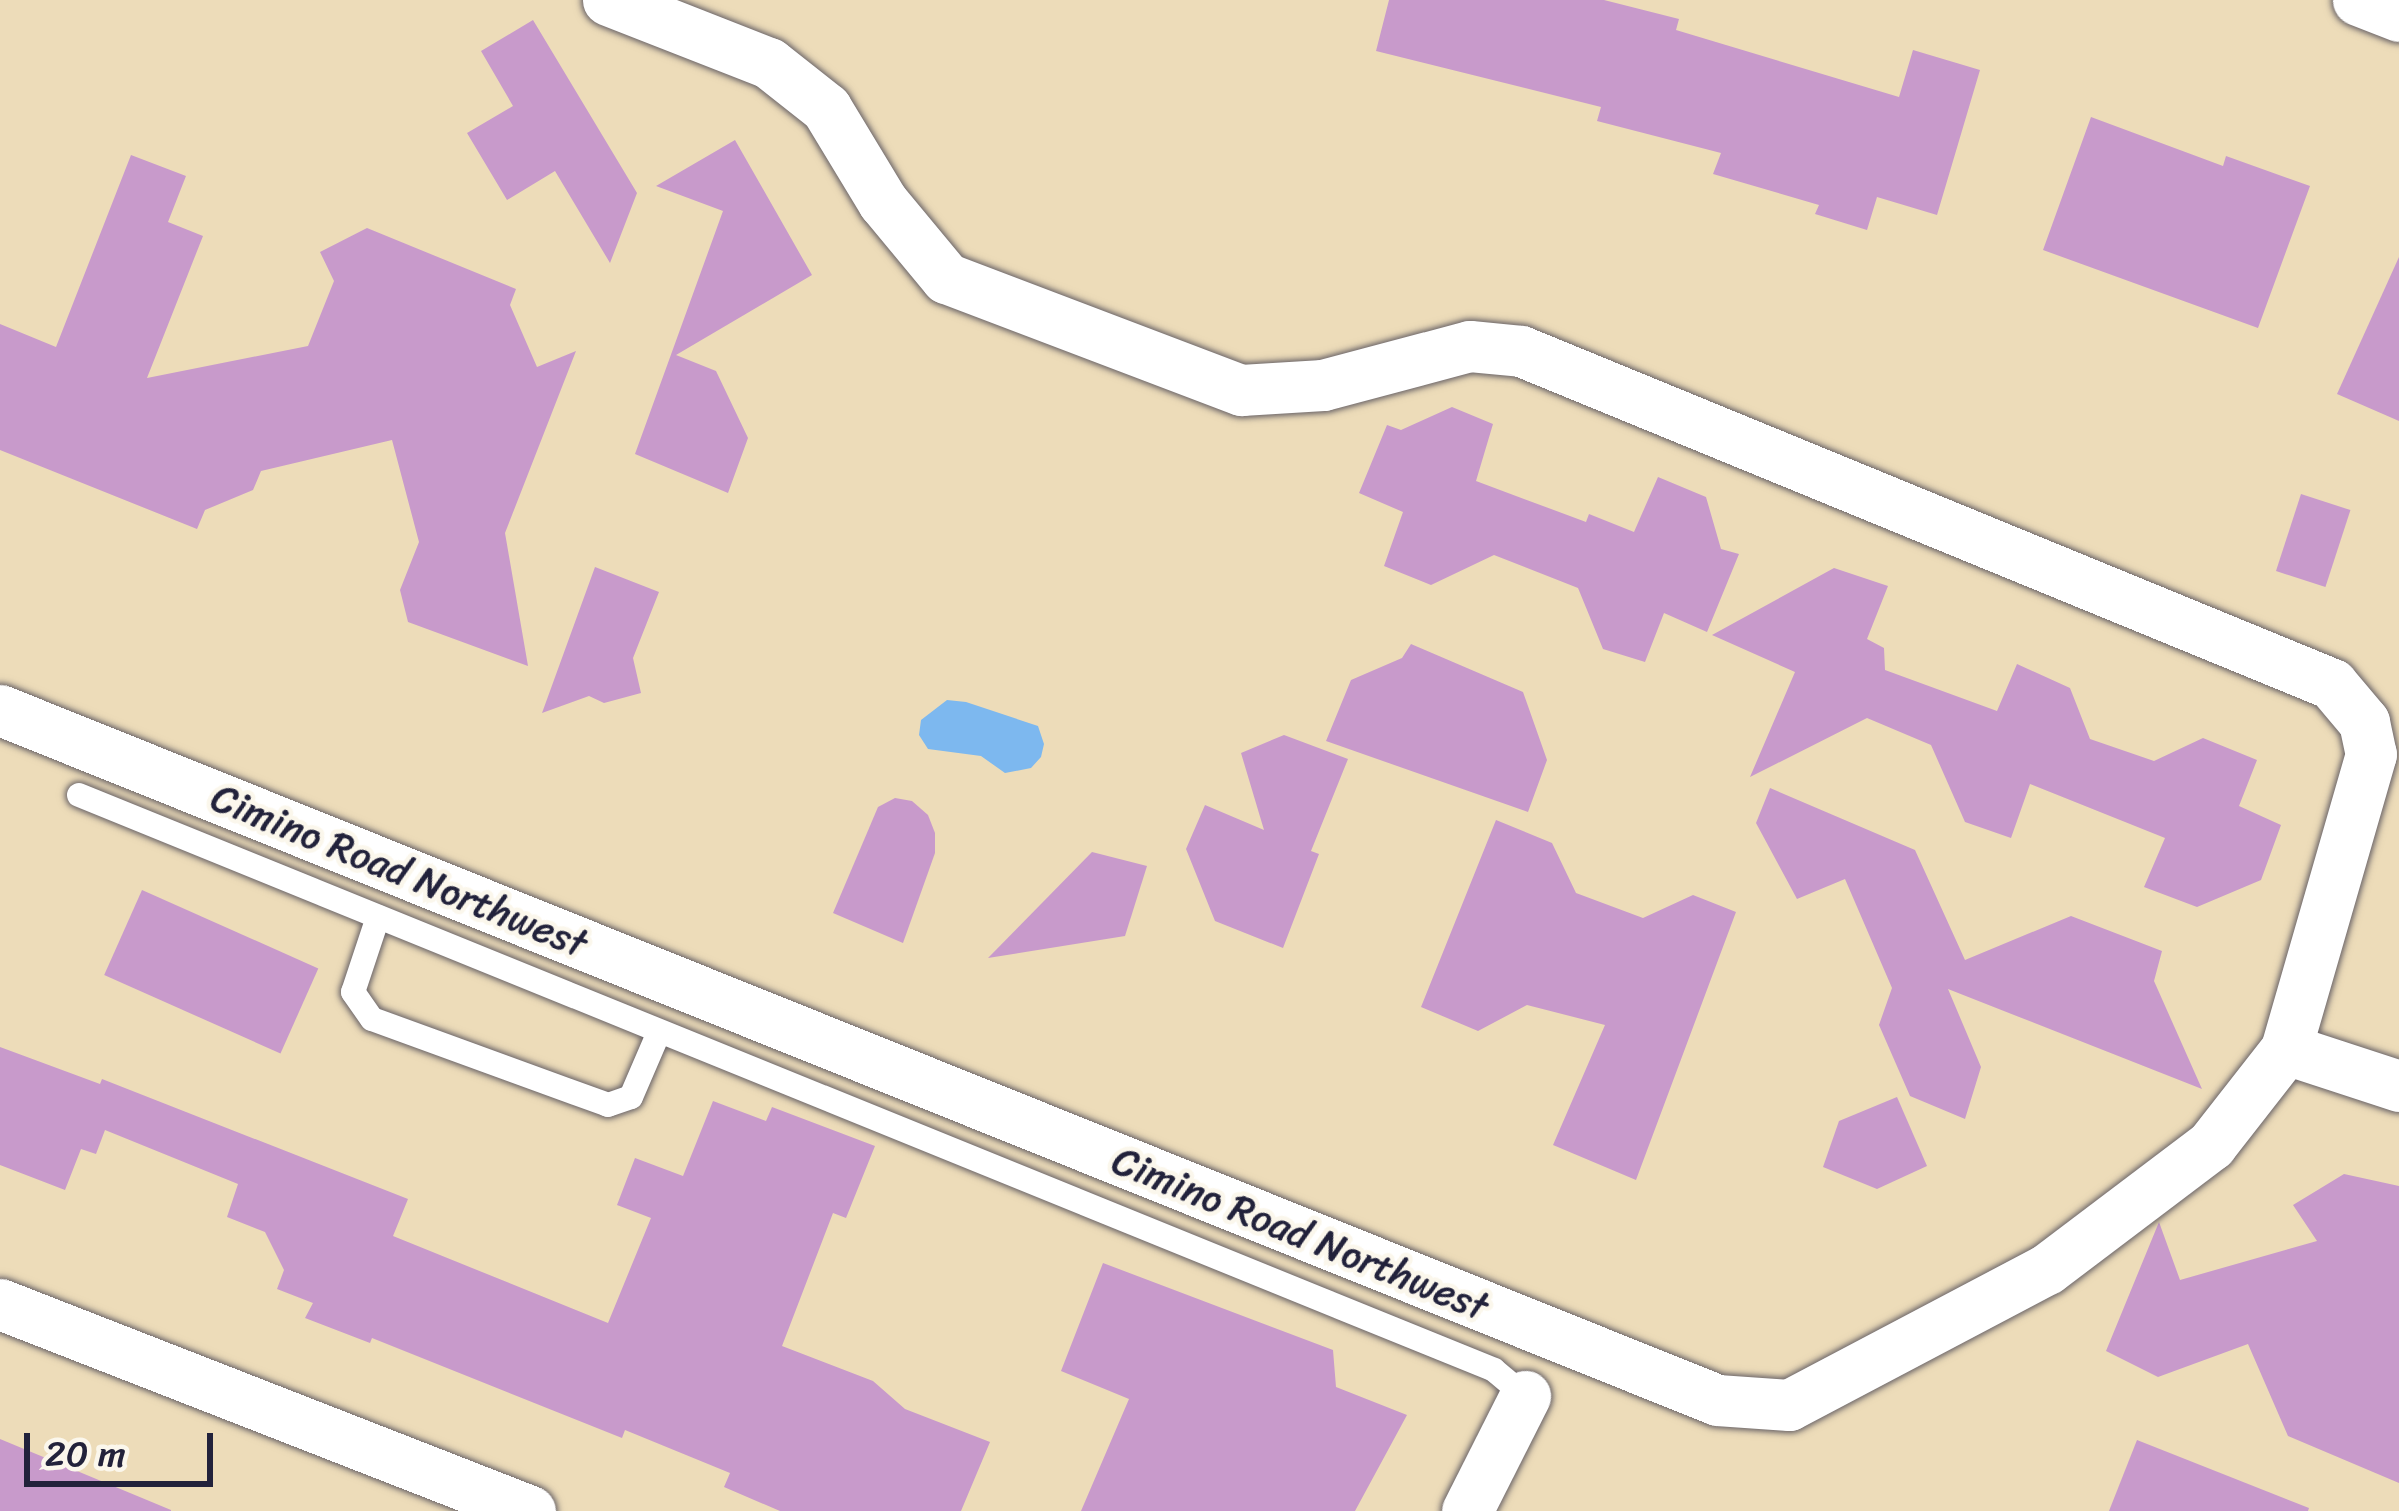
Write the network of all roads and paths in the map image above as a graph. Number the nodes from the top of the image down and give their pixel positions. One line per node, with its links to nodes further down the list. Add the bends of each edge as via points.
1 (608, 0): 8 (street, via 769,63 826,108 883,202 946,278 1241,390 1323,385 1470,346 1521,351 2332,684 2364,722 2371,754)
2 (2358, 0): 3 (street)
3 (2399, 16)
4 (0, 710): 8 (street, Cimino Road Northwest, via 1717,1400 1789,1405 2047,1269 2211,1144)
5 (80, 795): 6 (lane)
6 (378, 917): 7 (lane); 7 (lane, via 352,992 372,1019 608,1105 631,1097)
7 (659, 1032): 11 (lane, via 1494,1370)
8 (2286, 1049): 9 (street)
9 (2399, 1086)
10 (0, 1304): 12 (street)
11 (1525, 1396): 13 (street)
12 (530, 1511)
13 (1468, 1511)

